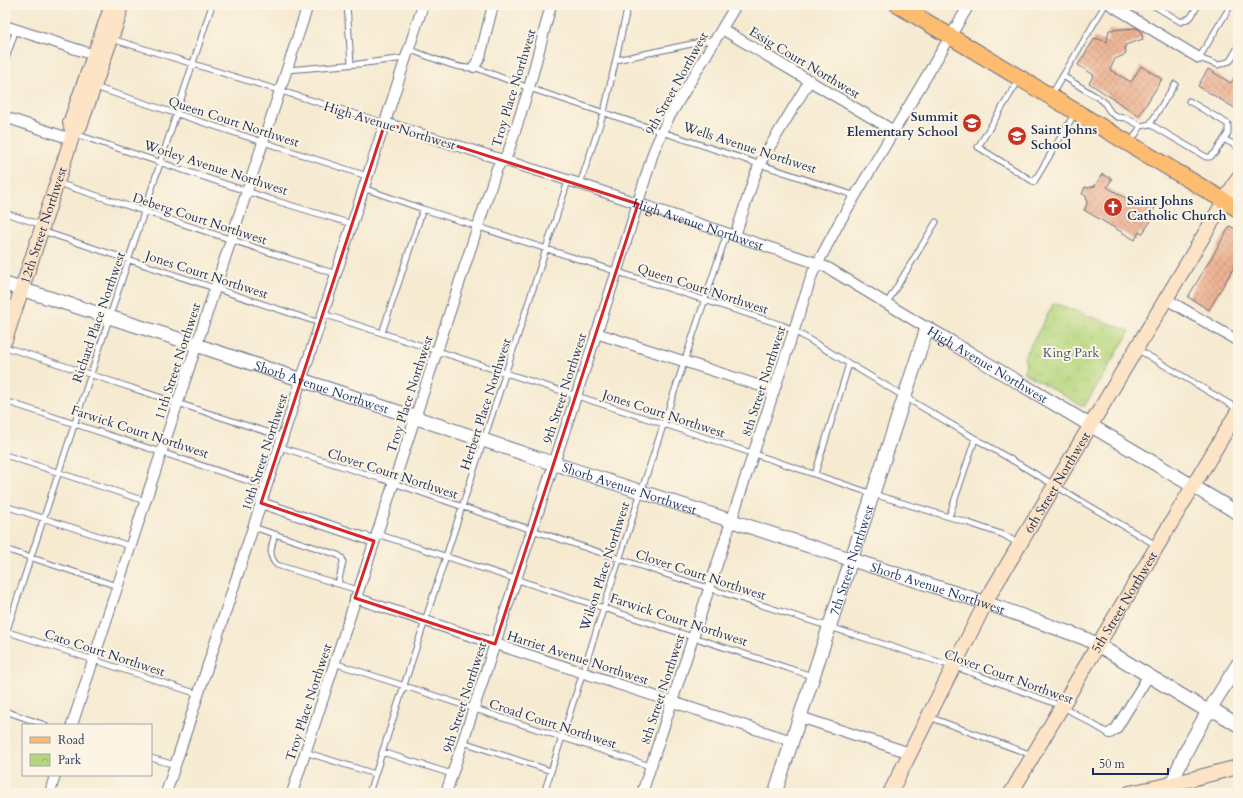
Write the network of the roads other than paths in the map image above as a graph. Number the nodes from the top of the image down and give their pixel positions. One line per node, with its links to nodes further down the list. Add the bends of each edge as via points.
1 (112, 5): 26 (main road, 12th Street Northwest)
2 (120, 5): 23 (main road, 12th Street Northwest)
3 (212, 5): 31 (lane, Richard Place Northwest)
4 (308, 5): 33 (street, 11th Street Northwest)
5 (347, 5): 30 (lane)
6 (423, 5): 25 (street, 10th Street Northwest)
7 (493, 5): 32 (street, via 480,57)
8 (551, 5): 39 (street, Troy Place Northwest)
9 (628, 5): 28 (lane)
10 (736, 5): 20 (street, 9th Street Northwest)
11 (898, 5): 21 (main road)
12 (969, 5): 21 (street, 8th Street Northwest)
13 (1105, 5): 34 (lane)
14 (1111, 5): 27 (street)
15 (1153, 5): 16 (lane, via 1181,22 1191,17)
16 (1198, 5)
17 (1231, 5): 27 (lane)
18 (5, 26): 19 (street)
19 (16, 29): 26 (street); 29 (lane)
20 (722, 29): 22 (street, 9th Street Northwest); 36 (street, Essig Court Northwest)
21 (950, 37): 35 (main road); 51 (street, 8th Street Northwest)
22 (716, 38): 28 (lane); 50 (street, 9th Street Northwest)
23 (111, 39): 31 (lane, High Avenue Northwest); 38 (main road, 12th Street Northwest)
24 (1238, 47): 27 (lane, via 1230,61 1218,65)
25 (407, 54): 30 (lane, Wells Avenue Northwest); 32 (lane, Wells Avenue Northwest, via 461,68); 47 (street, 10th Street Northwest)
26 (94, 55): 52 (main road, 12th Street Northwest, via 70,123)
27 (1199, 58)
28 (616, 60): 43 (lane)
29 (5, 62)
30 (352, 64): 33 (lane, Wells Avenue Northwest)
31 (192, 65): 40 (lane, High Avenue Northwest); 45 (lane, Richard Place Northwest)
32 (474, 67): 39 (lane, Wells Avenue Northwest)
33 (286, 70): 40 (street, 11th Street Northwest)
34 (1063, 76): 41 (lane); 49 (lane, via 1103,101 1117,117 1126,118)
35 (1020, 79): 41 (main road); 44 (lane, via 978,147 1034,182)
36 (810, 80): 51 (street, Essig Court Northwest); 59 (street, Wilson Place Northwest)
37 (1174, 84): 48 (lane)
38 (94, 87): 45 (lane, Queen Court Northwest); 52 (main road, 12th Street Northwest, via 80,126)
39 (529, 88): 43 (lane, Wells Avenue Northwest); 57 (street, Troy Place Northwest, via 508,153)
40 (279, 91): 47 (lane, High Avenue Northwest); 54 (street, 11th Street Northwest)
41 (1050, 97): 44 (main road)
42 (1189, 101): 53 (lane, via 1228,124 1228,133)
43 (604, 112): 50 (lane, Wells Avenue Northwest); 64 (lane)
44 (1075, 112): 55 (main road)
45 (176, 114): 54 (lane, Queen Court Northwest); 58 (lane, Richard Place Northwest)
46 (5, 117): 52 (street, Worley Avenue Northwest)
47 (385, 123): 57 (street, High Avenue Northwest); 60 (street, 10th Street Northwest)
48 (1150, 124): 49 (lane); 53 (lane, via 1210,158)
49 (1141, 126): 55 (lane)
50 (662, 131): 59 (lane, Wells Avenue Northwest); 68 (street, 9th Street Northwest)
51 (894, 131): 67 (street, 8th Street Northwest)
52 (72, 136): 58 (lane, Worley Avenue Northwest); 63 (main road, 12th Street Northwest)
53 (1224, 139): 56 (lane)
54 (263, 142): 60 (lane, Queen Court Northwest); 66 (street, 11th Street Northwest)
55 (1130, 144): 69 (main road)
56 (1238, 148)
57 (503, 160): 62 (street, High Avenue Northwest); 75 (street, Troy Place Northwest, via 497,168)
58 (160, 162): 66 (lane, Worley Avenue Northwest); 71 (lane, Richard Place Northwest)
59 (760, 163): 67 (lane, Wells Avenue Northwest); 77 (street, Wilson Place Northwest)
60 (367, 176): 65 (street, 10th Street Northwest)
61 (1238, 178): 69 (main road, 6th Street Northwest)
62 (568, 181): 64 (street, High Avenue Northwest); 79 (lane, Herbert Place Northwest)
63 (57, 183): 71 (lane, Deberg Court Northwest); 76 (main road, 12th Street Northwest)
64 (580, 184): 68 (street, High Avenue Northwest)
65 (363, 188): 70 (lane, Queen Court Northwest); 74 (street, 10th Street Northwest)
66 (247, 191): 74 (lane, Worley Avenue Northwest); 78 (street, 11th Street Northwest)
67 (856, 196): 81 (street, 8th Street Northwest)
68 (638, 204): 77 (street, High Avenue Northwest); 82 (street, 9th Street Northwest)
69 (1231, 205): 87 (main road, 6th Street Northwest)
70 (423, 209): 75 (lane, Queen Court Northwest); 94 (lane)
71 (144, 211): 78 (lane, Deberg Court Northwest); 80 (lane, Richard Place Northwest)
72 (5, 213): 76 (lane, Jones Court Northwest)
73 (936, 222): 89 (lane)
74 (352, 224): 83 (street, 10th Street Northwest)
75 (478, 226): 79 (lane, Queen Court Northwest); 101 (street, Troy Place Northwest)
76 (42, 228): 80 (lane, Jones Court Northwest); 85 (main road, 12th Street Northwest)
77 (731, 235): 81 (street, High Avenue Northwest); 88 (lane, Wilson Place Northwest)
78 (231, 240): 83 (lane, Deberg Court Northwest); 86 (street, 11th Street Northwest)
79 (547, 249): 82 (lane, Queen Court Northwest); 105 (lane, Herbert Place Northwest)
80 (128, 260): 86 (lane, Jones Court Northwest); 90 (lane, Richard Place Northwest)
81 (816, 263): 89 (street, High Avenue Northwest); 93 (street, 8th Street Northwest)
82 (617, 271): 88 (lane, Queen Court Northwest); 95 (street, 9th Street Northwest)
83 (336, 274): 91 (street, 10th Street Northwest)
84 (5, 284): 85 (street, Shorb Avenue Northwest)
85 (22, 289): 90 (street, Shorb Avenue Northwest); 96 (main road, 12th Street Northwest)
86 (215, 289): 91 (lane, Jones Court Northwest); 98 (street, 11th Street Northwest)
87 (1166, 299): 97 (street); 100 (main road, 6th Street Northwest)
88 (705, 300): 93 (lane, Queen Court Northwest); 102 (lane, Wilson Place Northwest)
89 (887, 303): 92 (street, High Avenue Northwest)
90 (110, 317): 98 (street, Shorb Avenue Northwest); 104 (lane, Richard Place Northwest)
91 (322, 319): 94 (lane, Jones Court Northwest); 106 (street, 10th Street Northwest)
92 (927, 328): 109 (street, 7th Street Northwest); 116 (street, High Avenue Northwest)
93 (793, 330): 103 (lane, Queen Court Northwest); 107 (street, 8th Street Northwest)
94 (382, 333): 101 (lane, Jones Court Northwest)
95 (596, 333): 102 (street); 108 (street, 9th Street Northwest)
96 (5, 340)
97 (1238, 341)
98 (196, 345): 106 (street, Shorb Avenue Northwest); 111 (street, 11th Street Northwest)
99 (5, 347): 104 (lane, Clover Court Northwest)
100 (1136, 349): 112 (lane); 116 (main road, 6th Street Northwest)
101 (437, 351): 105 (lane, Jones Court Northwest); 113 (street, Troy Place Northwest)
102 (685, 362): 107 (street); 115 (lane, Wilson Place Northwest)
103 (849, 364): 109 (lane, Queen Court Northwest); 125 (lane)
104 (90, 374): 111 (lane, Clover Court Northwest); 114 (lane, Richard Place Northwest)
105 (506, 374): 108 (lane, Jones Court Northwest); 118 (lane, Herbert Place Northwest)
106 (302, 380): 113 (street, Shorb Avenue Northwest); 119 (street, 10th Street Northwest)
107 (773, 390): 121 (street, 8th Street Northwest)
108 (575, 396): 115 (lane, Jones Court Northwest); 123 (street, 9th Street Northwest)
109 (904, 397): 117 (lane, Queen Court Northwest); 131 (street, 7th Street Northwest)
110 (5, 401): 114 (lane, Farwick Court Northwest)
111 (177, 404): 119 (lane, Clover Court Northwest); 120 (street, 11th Street Northwest)
112 (1238, 410): 128 (main road, 5th Street Northwest)
113 (415, 417): 118 (street, Shorb Avenue Northwest); 126 (street, Troy Place Northwest)
114 (74, 423): 120 (lane, Farwick Court Northwest); 124 (lane, Richard Place Northwest)
115 (664, 425): 121 (lane, Jones Court Northwest); 130 (lane, Wilson Place Northwest)
116 (1091, 426): 127 (main road, 6th Street Northwest); 128 (street, High Avenue Northwest)
117 (975, 439): 127 (lane, Queen Court Northwest); 137 (lane)
118 (484, 441): 123 (street, Shorb Avenue Northwest); 135 (lane, Herbert Place Northwest)
119 (281, 442): 126 (lane, Clover Court Northwest); 129 (street, 10th Street Northwest)
120 (161, 452): 129 (lane, Farwick Court Northwest); 132 (street, 11th Street Northwest)
121 (752, 454): 125 (lane, Jones Court Northwest); 139 (street, 8th Street Northwest)
122 (5, 455): 124 (lane)
123 (554, 463): 130 (street, Shorb Avenue Northwest); 141 (street, 9th Street Northwest)
124 (58, 472): 132 (lane); 138 (lane, Richard Place Northwest)
125 (815, 474): 131 (lane, Jones Court Northwest)
126 (393, 484): 135 (lane, Clover Court Northwest); 143 (street, Troy Place Northwest)
127 (1055, 486): 144 (main road, 6th Street Northwest); 146 (lane, Queen Court Northwest)
128 (1193, 486): 136 (street, High Avenue Northwest); 146 (main road, 5th Street Northwest)
129 (266, 487): 133 (street, 10th Street Northwest)
130 (641, 492): 139 (street, Shorb Avenue Northwest); 150 (lane, Wilson Place Northwest)
131 (873, 494): 137 (lane, Jones Court Northwest); 151 (street, 7th Street Northwest)
132 (145, 501): 145 (street, 11th Street Northwest)
133 (261, 503): 140 (street, 10th Street Northwest); 143 (street, Farwick Court Northwest)
134 (5, 506): 138 (lane)
135 (463, 508): 141 (lane, Clover Court Northwest); 148 (lane, Herbert Place Northwest)
136 (1238, 513)
137 (949, 517): 144 (lane, Jones Court Northwest, via 1004,535)
138 (44, 519): 145 (lane); 149 (lane, Richard Place Northwest)
139 (730, 521): 151 (street, Shorb Avenue Northwest); 155 (street, 8th Street Northwest)
140 (253, 527): 142 (lane); 173 (street, 10th Street Northwest)
141 (532, 530): 150 (lane, Clover Court Northwest); 152 (street, 9th Street Northwest)
142 (275, 534): 153 (lane, via 342,558); 153 (lane, via 270,555 276,565)
143 (375, 538): 148 (lane, Farwick Court Northwest); 156 (street, Troy Place Northwest)
144 (1020, 544): 157 (main road, 6th Street Northwest)
145 (130, 546): 154 (street, 11th Street Northwest)
146 (1157, 546): 164 (main road, 5th Street Northwest)
147 (5, 550): 149 (lane)
148 (447, 557): 152 (lane, Farwick Court Northwest); 159 (lane, Herbert Place Northwest)
149 (31, 558): 154 (lane); 161 (lane, Richard Place Northwest)
150 (620, 559): 155 (lane, Clover Court Northwest); 158 (lane, Wilson Place Northwest)
151 (851, 560): 157 (street, Shorb Avenue Northwest); 160 (street, 7th Street Northwest)
152 (516, 579): 158 (lane, Farwick Court Northwest); 163 (street, 9th Street Northwest)
153 (338, 584): 156 (lane)
154 (117, 586): 165 (street, 11th Street Northwest)
155 (708, 587): 160 (lane, Clover Court Northwest); 162 (street, 8th Street Northwest)
156 (356, 594): 159 (street, Harriet Avenue Northwest); 166 (street, Troy Place Northwest)
157 (986, 603): 164 (street, Shorb Avenue Northwest); 168 (main road, 6th Street Northwest)
158 (604, 608): 162 (lane, Farwick Court Northwest); 169 (lane, Wilson Place Northwest)
159 (425, 621): 163 (street, Harriet Avenue Northwest); 172 (lane, Herbert Place Northwest)
160 (829, 627): 168 (lane, Clover Court Northwest); 171 (street, 7th Street Northwest)
161 (5, 633): 165 (lane, Cato Court Northwest)
162 (692, 637): 171 (lane, Farwick Court Northwest); 174 (street, 8th Street Northwest)
163 (495, 644): 169 (street, Harriet Avenue Northwest); 176 (street, 9th Street Northwest)
164 (1098, 645): 170 (street, Shorb Avenue Northwest); 175 (main road, 5th Street Northwest)
165 (94, 660): 173 (lane, Cato Court Northwest); 182 (street, 11th Street Northwest)
166 (334, 663): 172 (lane, Croad Court Northwest); 188 (street, Troy Place Northwest)
167 (1238, 664): 178 (street)
168 (954, 666): 175 (lane, Clover Court Northwest); 180 (main road, 6th Street Northwest)
169 (583, 672): 174 (street, Harriet Avenue Northwest); 185 (lane, Wilson Place Northwest)
170 (1149, 675): 178 (street, Shorb Avenue Northwest); 184 (street, via 1116,729)
171 (813, 676): 179 (street, 7th Street Northwest)
172 (404, 686): 176 (lane, Croad Court Northwest); 189 (lane, Herbert Place Northwest)
173 (198, 694): 193 (street, 10th Street Northwest)
174 (671, 701): 186 (street, Harriet Avenue Northwest); 194 (street, 8th Street Northwest)
175 (1062, 706): 184 (lane, Clover Court Northwest); 191 (main road, 5th Street Northwest)
176 (474, 709): 185 (lane, Croad Court Northwest); 187 (street, 9th Street Northwest)
177 (5, 711): 181 (lane)
178 (1208, 712): 183 (street, Shorb Avenue Northwest, via 1217,712); 200 (street, via 1178,768)
179 (800, 717): 186 (street, 7th Street Northwest); 190 (street)
180 (928, 717): 190 (main road, 6th Street Northwest); 191 (lane)
181 (42, 724)
182 (72, 724)
183 (1238, 725)
184 (1110, 733)
185 (562, 737): 194 (lane, Croad Court Northwest); 196 (lane, Wilson Place Northwest)
186 (792, 741): 208 (street, 7th Street Northwest)
187 (463, 742): 196 (lane); 198 (street, 9th Street Northwest)
188 (305, 752): 197 (lane); 203 (street, Troy Place Northwest)
189 (382, 752): 197 (lane, Herbert Place Northwest); 198 (lane)
190 (910, 753): 209 (main road, 6th Street Northwest)
191 (1033, 755): 210 (main road, 5th Street Northwest)
192 (152, 758): 193 (lane)
193 (175, 765): 202 (street, 10th Street Northwest)
194 (650, 766): 207 (street, 8th Street Northwest)
195 (1238, 767): 200 (main road)
196 (551, 771): 206 (lane, Wilson Place Northwest)
197 (375, 774): 204 (lane, Herbert Place Northwest)
198 (452, 774): 205 (street, 9th Street Northwest)
199 (56, 776): 201 (street)
200 (1171, 789): 211 (main road)
201 (50, 793)
202 (166, 793)
203 (292, 793)
204 (369, 793)
205 (446, 793)
206 (544, 793)
207 (642, 793)
208 (775, 793)
209 (890, 793)
210 (1011, 793)
211 (1129, 793)

